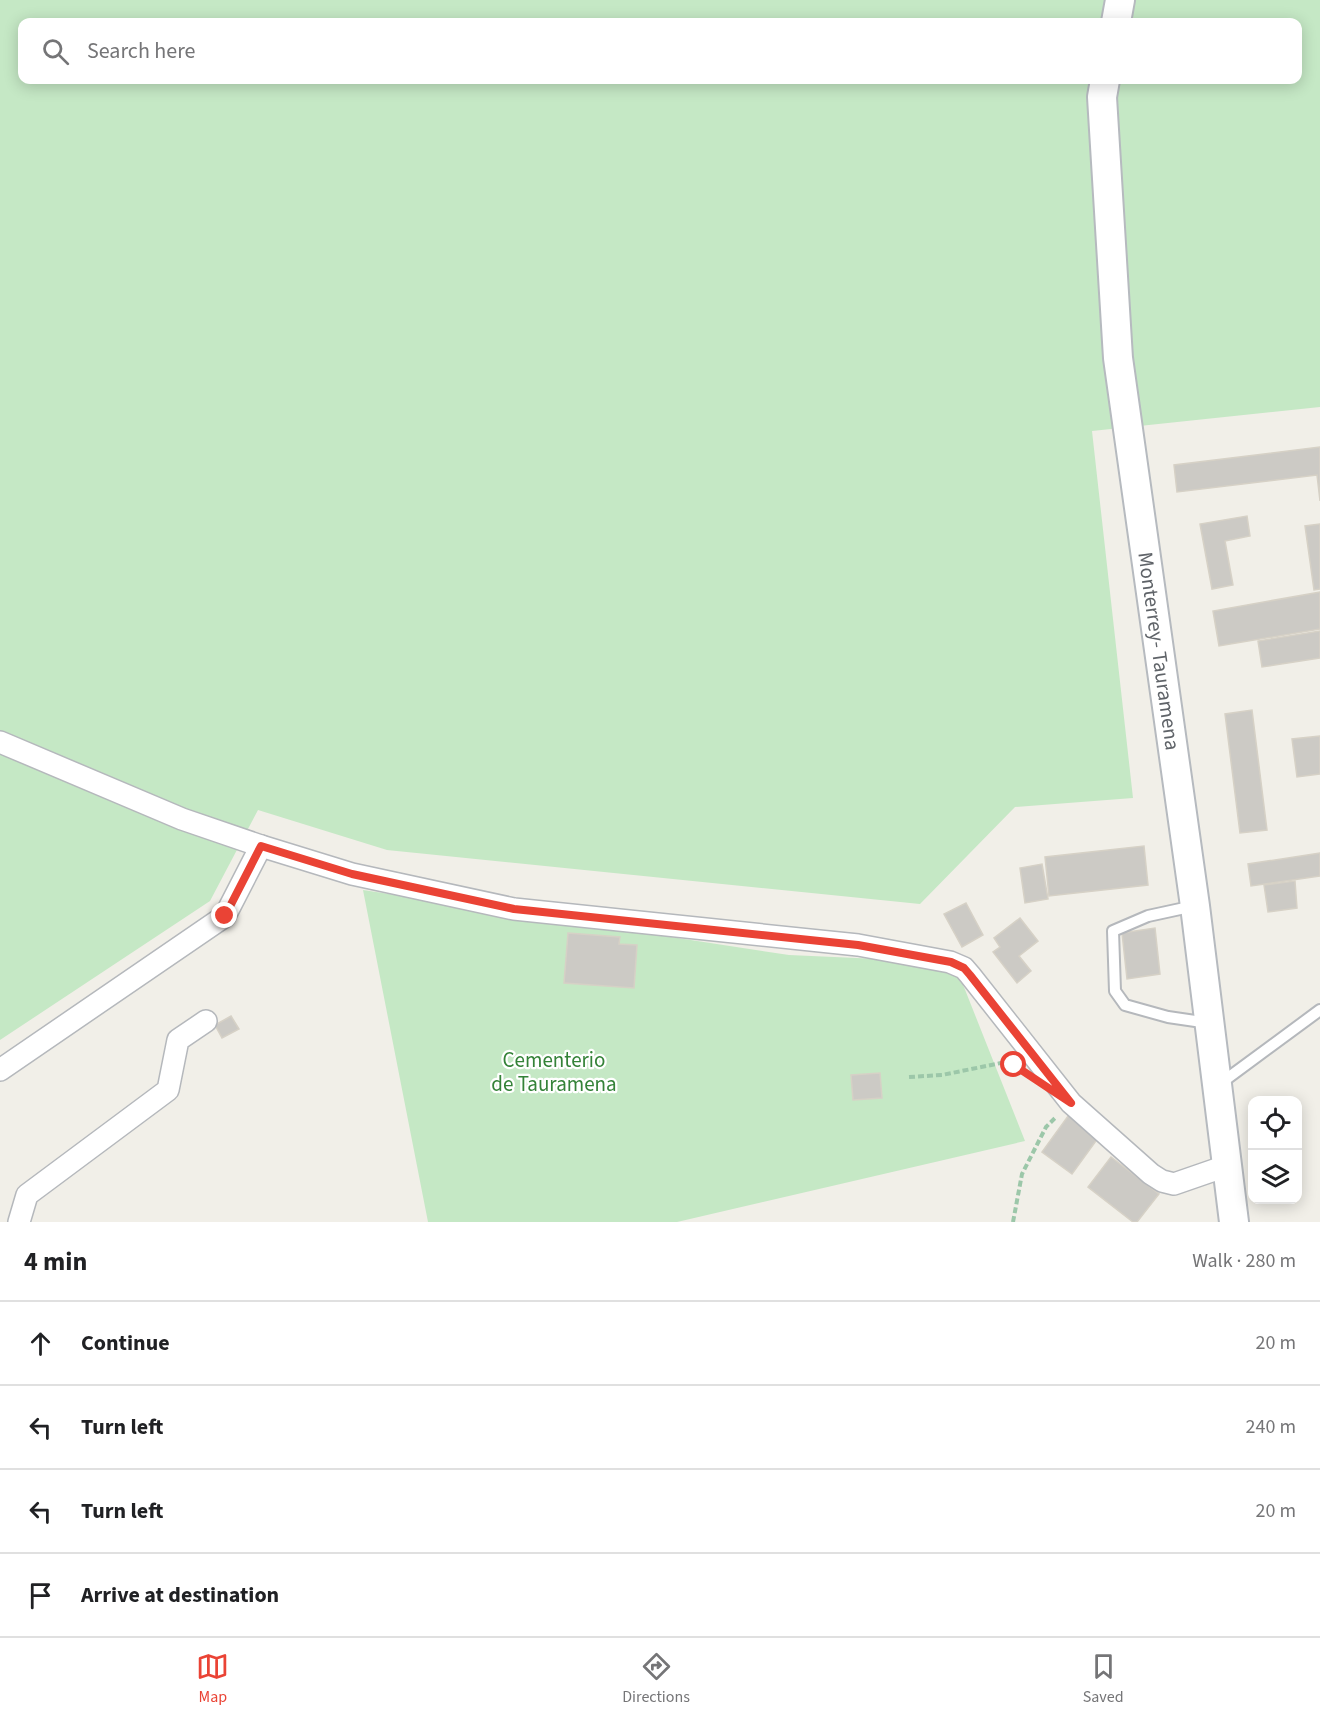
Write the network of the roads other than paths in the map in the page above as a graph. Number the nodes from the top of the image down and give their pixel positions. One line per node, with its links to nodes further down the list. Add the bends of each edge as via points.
1 (1120, 0): 2 (main road)
2 (1117, 18)
3 (1104, 84): 6 (main road, Monterrey- Tauramena, via 1118,358)
4 (3, 748): 5 (street)
5 (261, 846): 10 (street, via 225,916); 12 (street, via 352,874 514,909 858,945 951,962 970,975 1071,1103 1162,1181 1174,1184)
6 (1196, 906): 9 (main road, Monterrey- Tauramena); 9 (lane, via 1148,916 1113,931 1115,991 1125,1005)
7 (1320, 1010): 11 (lane)
8 (206, 1021): 13 (street, via 178,1040 168,1090 27,1195)
9 (1209, 1023): 11 (main road, Monterrey- Tauramena)
10 (0, 1070)
11 (1218, 1085): 12 (main road, Monterrey- Tauramena)
12 (1226, 1166): 14 (main road, Monterrey- Tauramena)
13 (20, 1222)
14 (1234, 1222)

